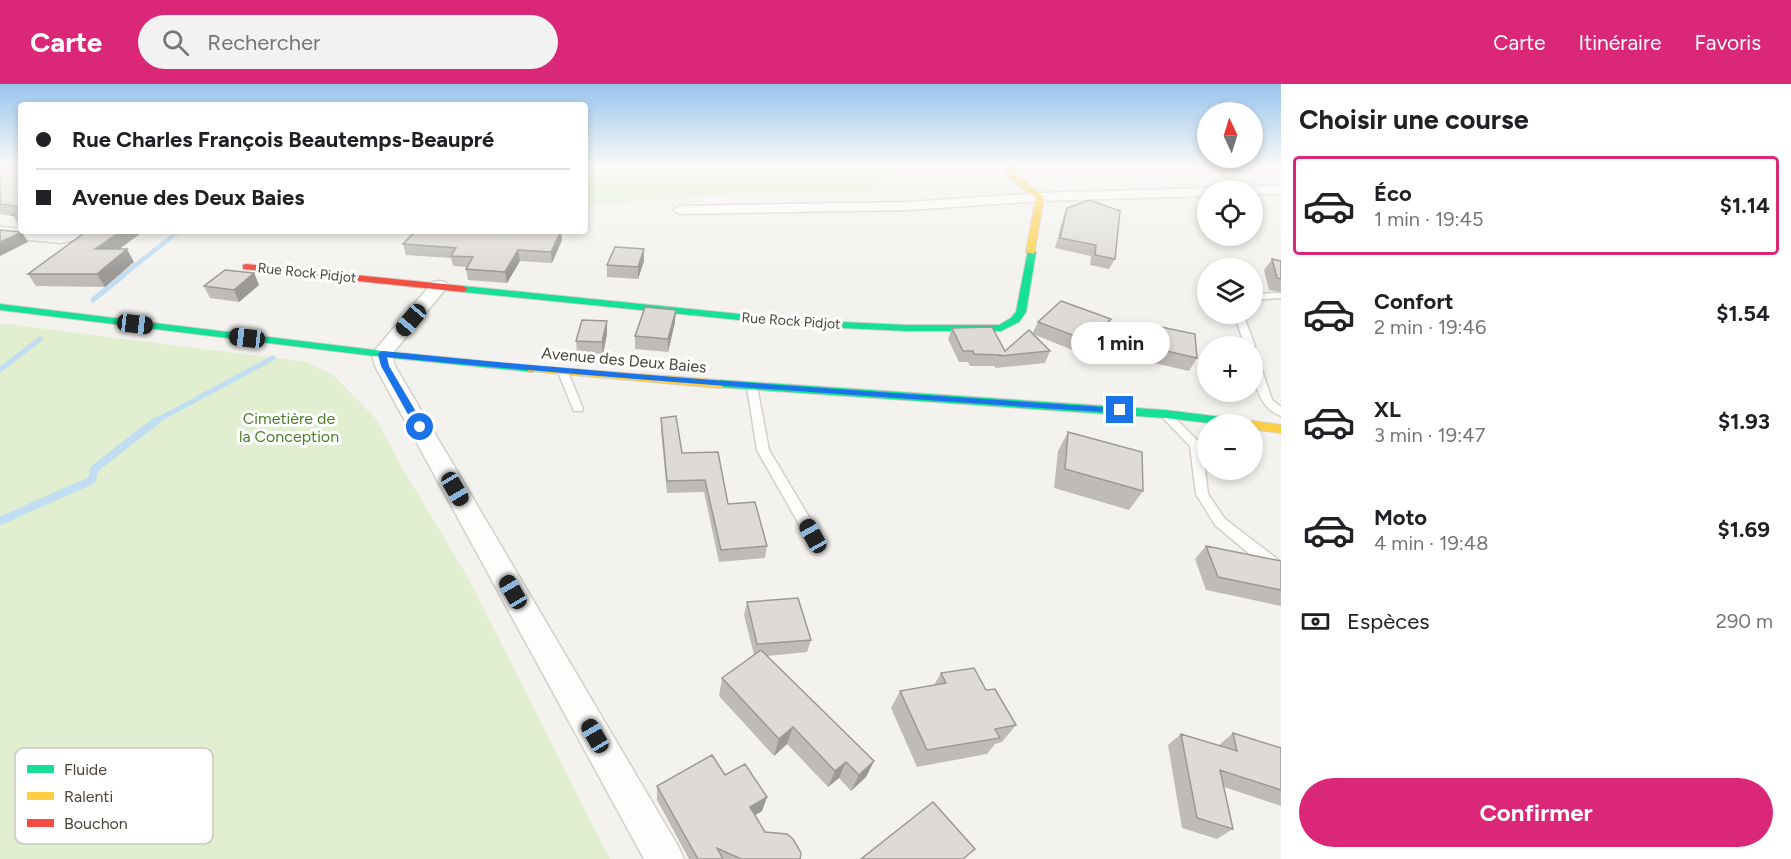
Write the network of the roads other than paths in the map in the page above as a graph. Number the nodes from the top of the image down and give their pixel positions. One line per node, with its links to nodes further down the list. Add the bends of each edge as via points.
1 (994, 200): 3 (street, via 908,206)
2 (1040, 200): 9 (street, Rue Rock Pidjot, via 1022,312 1001,328 799,323)
3 (680, 210)
4 (0, 232): 5 (street)
5 (18, 234)
6 (20, 234): 7 (street, via 61,238)
7 (79, 234)
8 (246, 267): 9 (street, Rue Rock Pidjot)
9 (439, 286): 13 (street)
10 (1278, 296): 11 (lane)
11 (1263, 297)
12 (0, 307): 13 (street, Avenue des Deux Baies)
13 (382, 354): 14 (street, Avenue des Deux Baies); 25 (street, via 385,366)
14 (563, 372): 16 (street, Avenue des Deux Baies); 17 (lane)
15 (1263, 386): 18 (lane, via 1268,400)
16 (752, 387): 19 (street, Avenue des Deux Baies); 23 (lane, via 763,450)
17 (578, 409)
18 (1281, 413)
19 (1165, 414): 20 (street, Avenue des Deux Baies); 24 (lane, via 1196,445 1202,494 1220,522)
20 (1197, 418)
21 (1263, 427): 22 (street)
22 (1281, 429)
23 (813, 536)
24 (1281, 569)
25 (665, 859)

